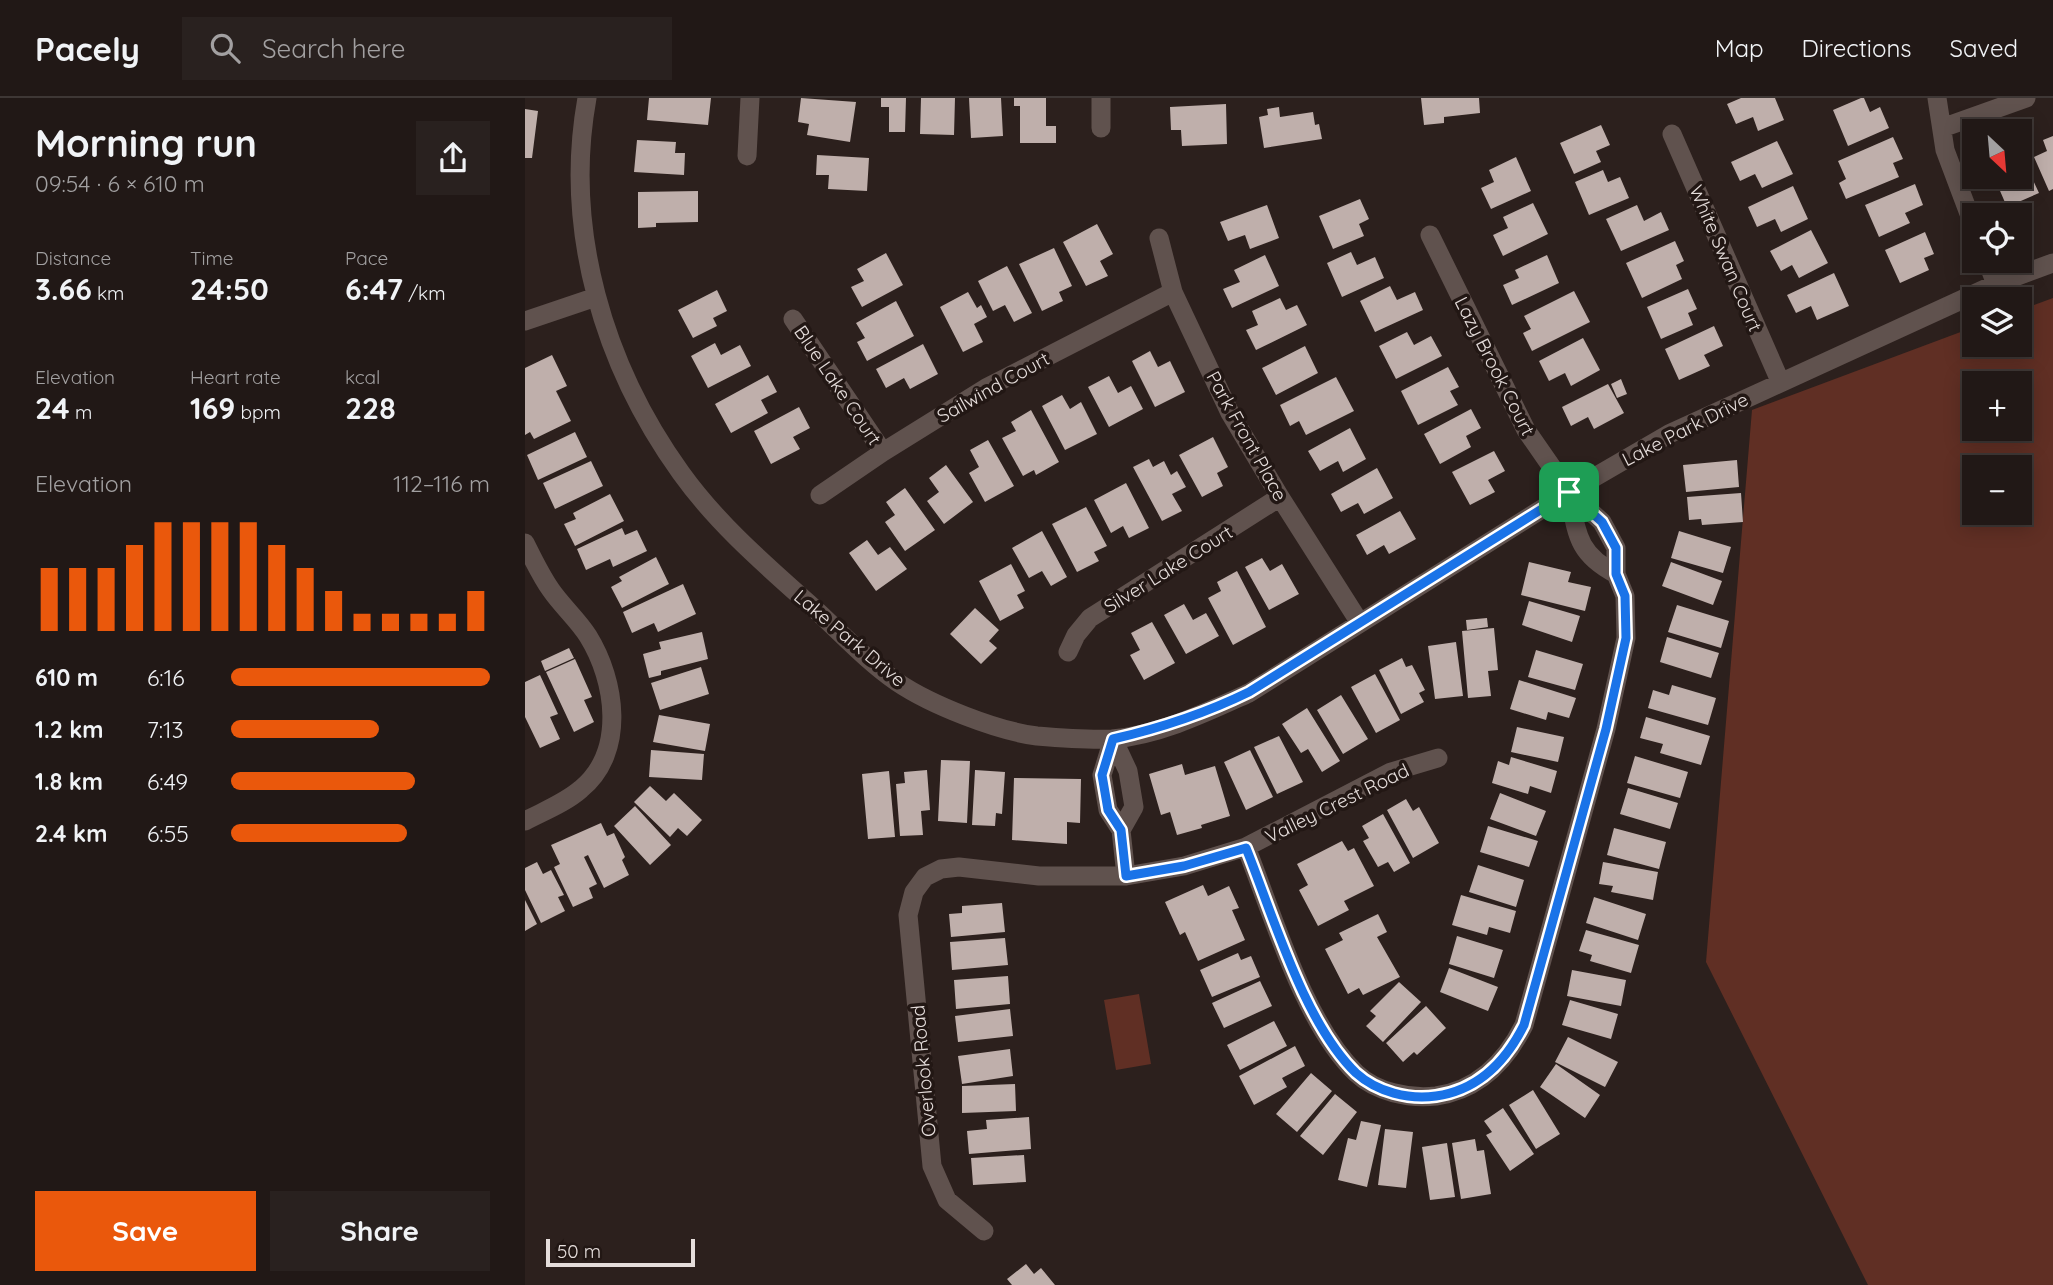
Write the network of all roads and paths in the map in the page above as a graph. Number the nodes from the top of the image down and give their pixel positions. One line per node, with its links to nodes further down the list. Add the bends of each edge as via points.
1 (587, 98): 17 (street, Lake Park Drive, via 579,180 584,240)
2 (750, 98): 9 (street)
3 (1101, 98): 6 (street)
4 (1937, 98): 7 (street)
5 (2026, 98): 7 (street)
6 (1101, 128)
7 (1943, 128): 10 (street, via 1945,150)
8 (1672, 134): 20 (street, White Swan Court)
9 (747, 156)
10 (1965, 203)
11 (1430, 235): 22 (street, Lazy Brook Court, via 1526,430)
12 (1159, 238): 16 (street, Park Front Place)
13 (2053, 263): 15 (street, Lake Park Drive)
14 (1992, 273): 15 (street)
15 (1996, 284): 20 (street, Lake Park Drive)
16 (1173, 292): 21 (street, Sailwind Court, via 986,387); 24 (street, Park Front Place, via 1230,413)
17 (596, 298): 19 (street); 29 (street, Lake Park Drive, via 617,360 646,420 682,475 725,526 861,652 897,682 968,717 1035,736)
18 (793, 319): 21 (street, Blue Lake Court)
19 (525, 321)
20 (1780, 381): 22 (street, Lake Park Drive, via 1669,434)
21 (883, 452): 23 (street, Sailwind Court)
22 (1569, 492): 26 (street, via 1602,522 1616,548); 26 (street, via 1577,536 1594,562); 27 (street, Lake Park Drive)
23 (820, 495)
24 (1280, 497): 27 (street, Park Front Place); 28 (street, Silver Lake Court, via 1090,618)
25 (525, 543): 31 (street, via 552,591 588,635 602,661 612,720 608,749 598,771 582,789)
26 (1616, 574): 32 (street, via 1625,596 1626,638 1606,729 1524,1025 1497,1067 1464,1088 1424,1097 1390,1092 1356,1072 1308,1004)
27 (1360, 623): 29 (street, Lake Park Drive, via 1249,692 1202,715)
28 (1068, 652)
29 (1113, 739): 33 (street, via 1128,771 1135,807 1121,830)
30 (1438, 758): 32 (street, Valley Crest Road, via 1391,772)
31 (525, 821)
32 (1246, 848): 33 (street, Valley Crest Road)
33 (1126, 876): 34 (street, Valley Crest Road, via 1039,876 959,867 925,877)
34 (914, 892): 35 (street, Overlook Road, via 908,915 932,1166 947,1199)
35 (984, 1231)

